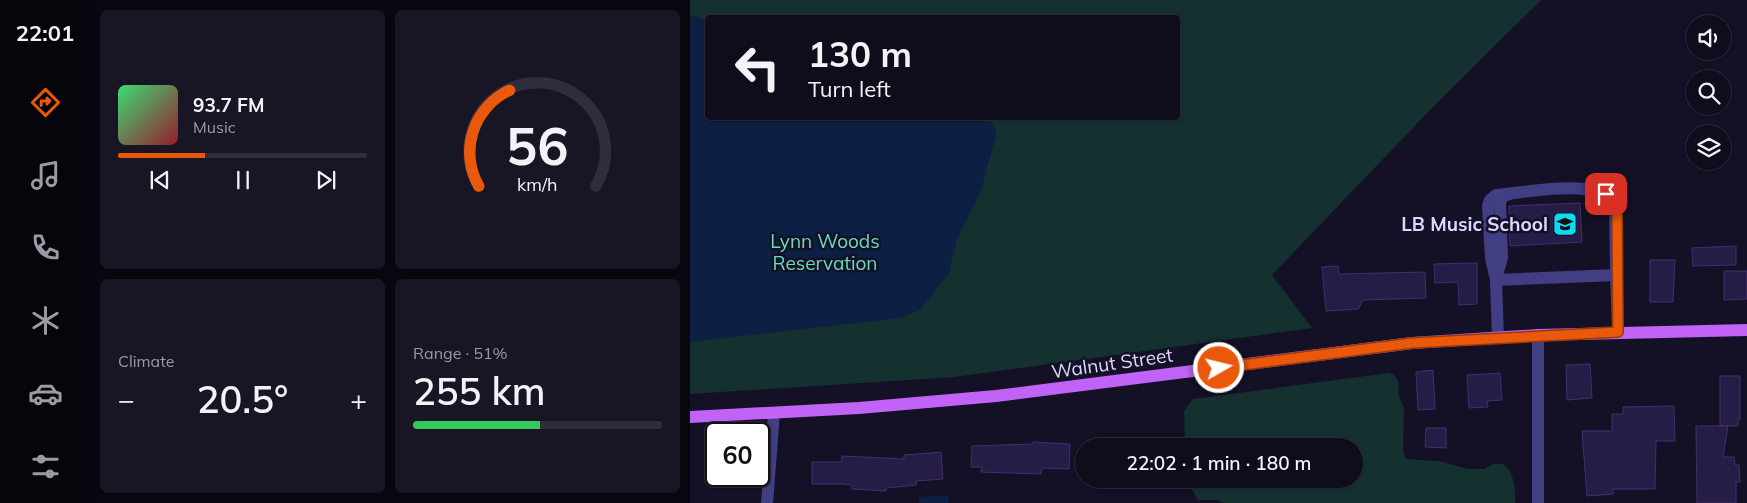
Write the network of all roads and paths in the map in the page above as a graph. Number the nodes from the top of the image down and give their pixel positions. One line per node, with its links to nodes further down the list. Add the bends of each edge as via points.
1 (1616, 276): 2 (street); 2 (street, via 1616,208 1606,194 1576,188 1496,195 1488,204 1490,258); 4 (street)
2 (1496, 280): 6 (street)
3 (1747, 330): 4 (main road, Walnut Street)
4 (1618, 332): 5 (main road, Walnut Street)
5 (1538, 335): 6 (main road, Walnut Street); 10 (street)
6 (1498, 337): 7 (main road, Walnut Street, via 1325,353 996,396)
7 (774, 413): 8 (main road, Walnut Street); 9 (street)
8 (690, 418)
9 (767, 503)
10 (1538, 503)

